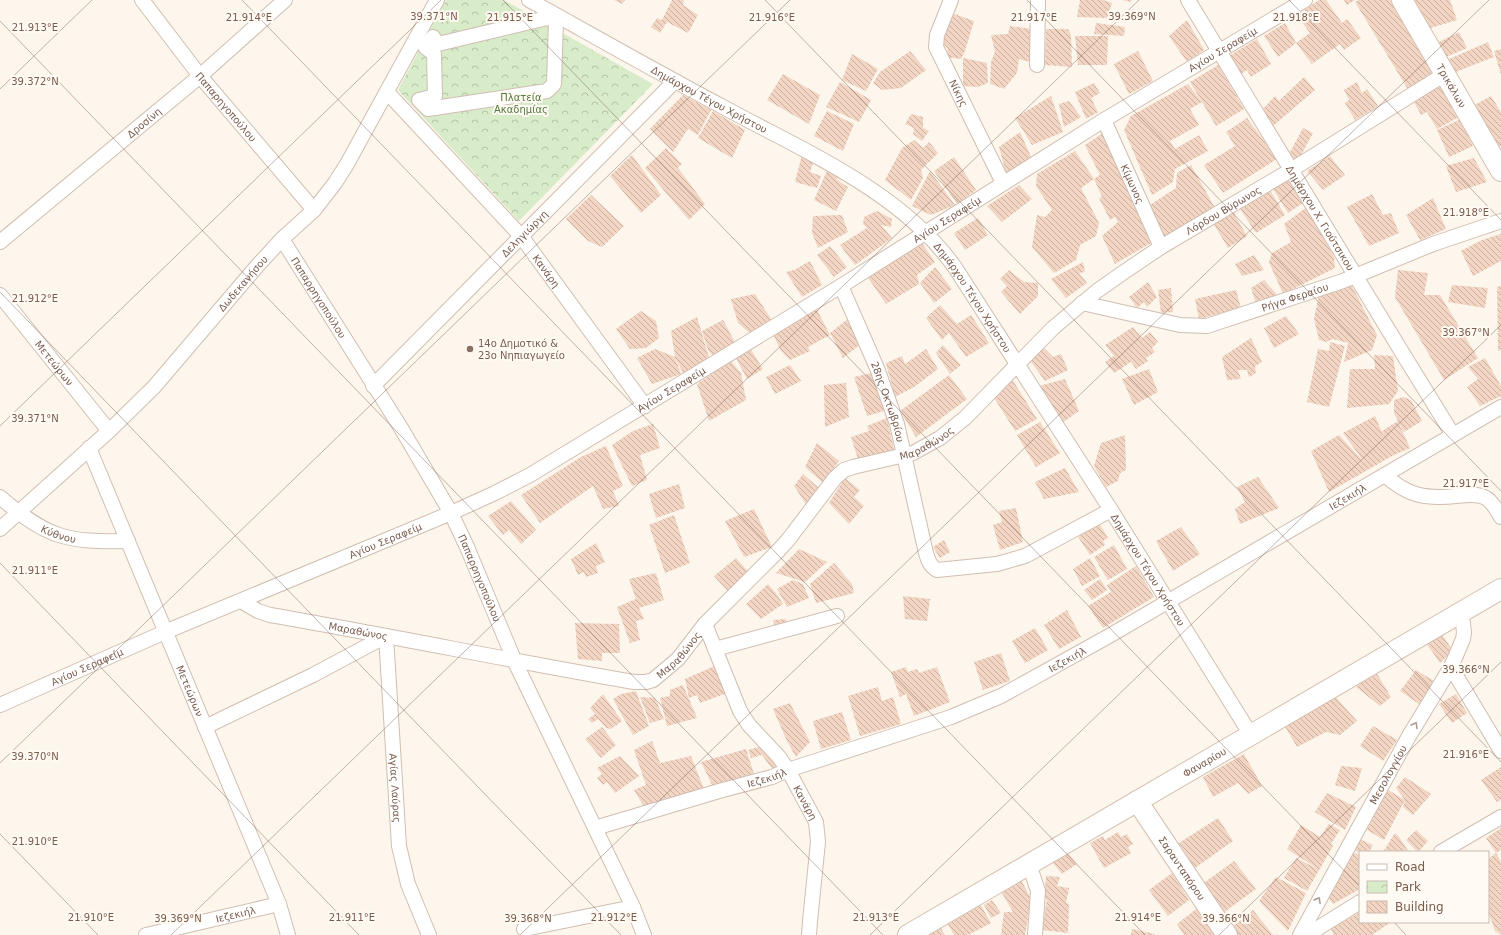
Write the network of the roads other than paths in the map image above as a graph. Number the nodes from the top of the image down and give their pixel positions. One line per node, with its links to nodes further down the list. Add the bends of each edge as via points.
1 (142, 0): 14 (street, Παπαρηγοπούλου)
2 (285, 0): 14 (street, Δροσίνη)
3 (437, 0): 16 (street, Δωδεκανήσου)
4 (528, 0): 15 (street, Δημάρχου Τέγου Χρήστου)
5 (951, 0): 20 (street, Νίκης, via 937,35 936,47)
6 (1038, 0): 12 (street)
7 (1188, 0): 11 (street, Δημάρχου Χ. Γιούτσικου)
8 (1305, 0): 11 (street, Αγίου Σεραφείμ)
9 (1402, 0): 13 (main road, Τρικάλων)
10 (547, 18): 10 (street, via 438,44 433,37 424,47 434,54 435,96 419,100 428,109 547,91 554,84 556,20)
11 (1218, 51): 17 (street, Αγίου Σεραφείμ); 18 (street, Δημάρχου Χ. Γιούτσικου)
12 (1037, 65)
13 (1445, 74): 18 (street, Λόρδου Βύρωνος); 19 (main road, Τρικάλων)
14 (200, 76): 21 (street, Παπαρηγοπούλου); 26 (street, Δροσίνη)
15 (675, 81): 23 (street, Δημάρχου Τέγου Χρήστου, via 856,179); 24 (street, Δεληγιώργη)
16 (387, 92): 21 (street, Δωδεκανήσου, via 347,164); 24 (street, Κανάρη)
17 (1104, 120): 20 (street, Αγίου Σεραφείμ); 27 (street, Κίμωνος)
18 (1291, 170): 27 (street, Λόρδου Βύρωνος); 28 (street, Δημάρχου Χ. Γιούτσικου)
19 (1501, 170)
20 (1003, 183): 23 (street, Αγίου Σεραφείμ)
21 (314, 210): 25 (street, Δωδεκανήσου)
22 (1501, 221): 28 (street, Ρήγα Φεραίου, via 1433,244)
23 (926, 232): 29 (street, Αγίου Σεραφείμ); 32 (street, Δημάρχου Τέγου Χρήστου, via 956,269)
24 (521, 236): 33 (street, Δεληγιώργη); 34 (street, Κανάρη)
25 (282, 239): 33 (street, Παπαρρηγοπούλου); 36 (street, Δωδεκανήσου, via 138,404)
26 (0, 242)
27 (1162, 247): 31 (street, Λόρδου Βύρωνος)
28 (1355, 276): 31 (street, Ρήγα Φεραίου, via 1207,326 1180,325); 37 (street, Δημάρχου Χ. Γιούτσικου)
29 (841, 286): 34 (street, Αγίου Σεραφείμ); 39 (street, 28ης Οκτωβρίου, via 877,368 897,424)
30 (0, 295): 36 (street, Μετεώρων)
31 (1082, 303): 32 (street, Λόρδου Βύρωνος)
32 (1016, 364): 39 (street, Μαραθώνος, via 953,428 927,446); 42 (street, Δημάρχου Τέγου Χρήστου)
33 (374, 386): 44 (street, Παπαρρηγοπούλου)
34 (646, 406): 44 (street, Αγίου Σεραφείμ, via 530,475)
35 (1501, 407): 37 (street, Ιεζεκιήλ)
36 (108, 431): 38 (street, Δωδεκανήσου)
37 (1453, 435): 40 (street, Ιεζεκιήλ)
38 (90, 448): 43 (street, Δωδεκανήσου); 47 (street, Μετεώρων)
39 (905, 456): 42 (street, 28ης Οκτωβρίου, via 926,553 930,564 937,570 1011,561 1039,549); 53 (street, Μαραθώνος, via 853,467 839,474 784,544)
40 (1385, 475): 45 (street, via 1401,488 1422,496 1482,496); 49 (street, Ιεζεκιήλ)
41 (0, 497): 43 (street, Κύθνου)
42 (1111, 510): 49 (street, Δημάρχου Τέγου Χρήστου)
43 (18, 512): 46 (street, Δωδεκανήσου); 47 (street, Κύθνου, via 41,528 61,537 83,541)
44 (451, 513): 50 (street, Αγίου Σεραφείμ); 57 (street, Παπαρρηγοπούλου)
45 (1501, 517)
46 (0, 529)
47 (128, 541): 54 (street, Μετεώρων)
48 (1501, 588): 51 (main road, Φαναρίου)
49 (1168, 601): 61 (street, Δημάρχου Τέγου Χρήστου); 63 (street, Ιεζεκιήλ, via 1001,696 972,709)
50 (241, 602): 54 (street, Αγίου Σεραφείμ); 55 (street, Μαραθώνος, via 270,615)
51 (1460, 613): 58 (street, Μεσολογγίου, via 1463,639); 61 (main road, Φαναρίου)
52 (837, 616): 56 (street)
53 (705, 624): 56 (street, Κανάρη); 57 (street, Μαραθώνος, via 678,659 658,677 646,682)
54 (165, 632): 59 (street, Αγίου Σεραφείμ); 60 (street, Μετεώρων)
55 (386, 636): 57 (street, Μαραθώνος); 60 (street, via 313,675); 76 (street, Αγίας Λαύρας, via 399,846 408,884)
56 (716, 650): 63 (street, Κανάρη, via 740,711)
57 (516, 662): 66 (street, Παπαρρηγοπούλου)
58 (1451, 667): 62 (street); 82 (street, Μεσολογγίου, one-way to 58, via 1408,736)
59 (0, 705)
60 (205, 727): 70 (street, Μετεώρων)
61 (1251, 735): 64 (main road, Φαναρίου)
62 (1501, 750)
63 (788, 770): 66 (street, Ιεζεκιήλ, via 772,777); 78 (street, Κανάρη, via 818,827)
64 (1137, 801): 68 (main road, Φαναρίου); 81 (main road, Σαρανταπόρου)
65 (1501, 817): 67 (street)
66 (595, 828): 71 (street, Παπαρρηγοπούλου)
67 (1443, 851)
68 (1028, 864): 79 (main road, Φαναρίου); 80 (street, via 1038,891)
69 (1359, 903): 83 (street)
70 (279, 904): 73 (street, Ιεζεκιήλ); 75 (street, Μετεώρων)
71 (633, 907): 72 (street); 77 (street, Παπαρρηγοπούλου)
72 (524, 929)
73 (175, 931): 74 (street, Ιεζεκιήλ)
74 (146, 935)
75 (288, 935)
76 (429, 935)
77 (644, 935)
78 (809, 935)
79 (908, 935)
80 (1035, 935)
81 (1227, 935)
82 (1300, 935)
83 (1307, 935)

